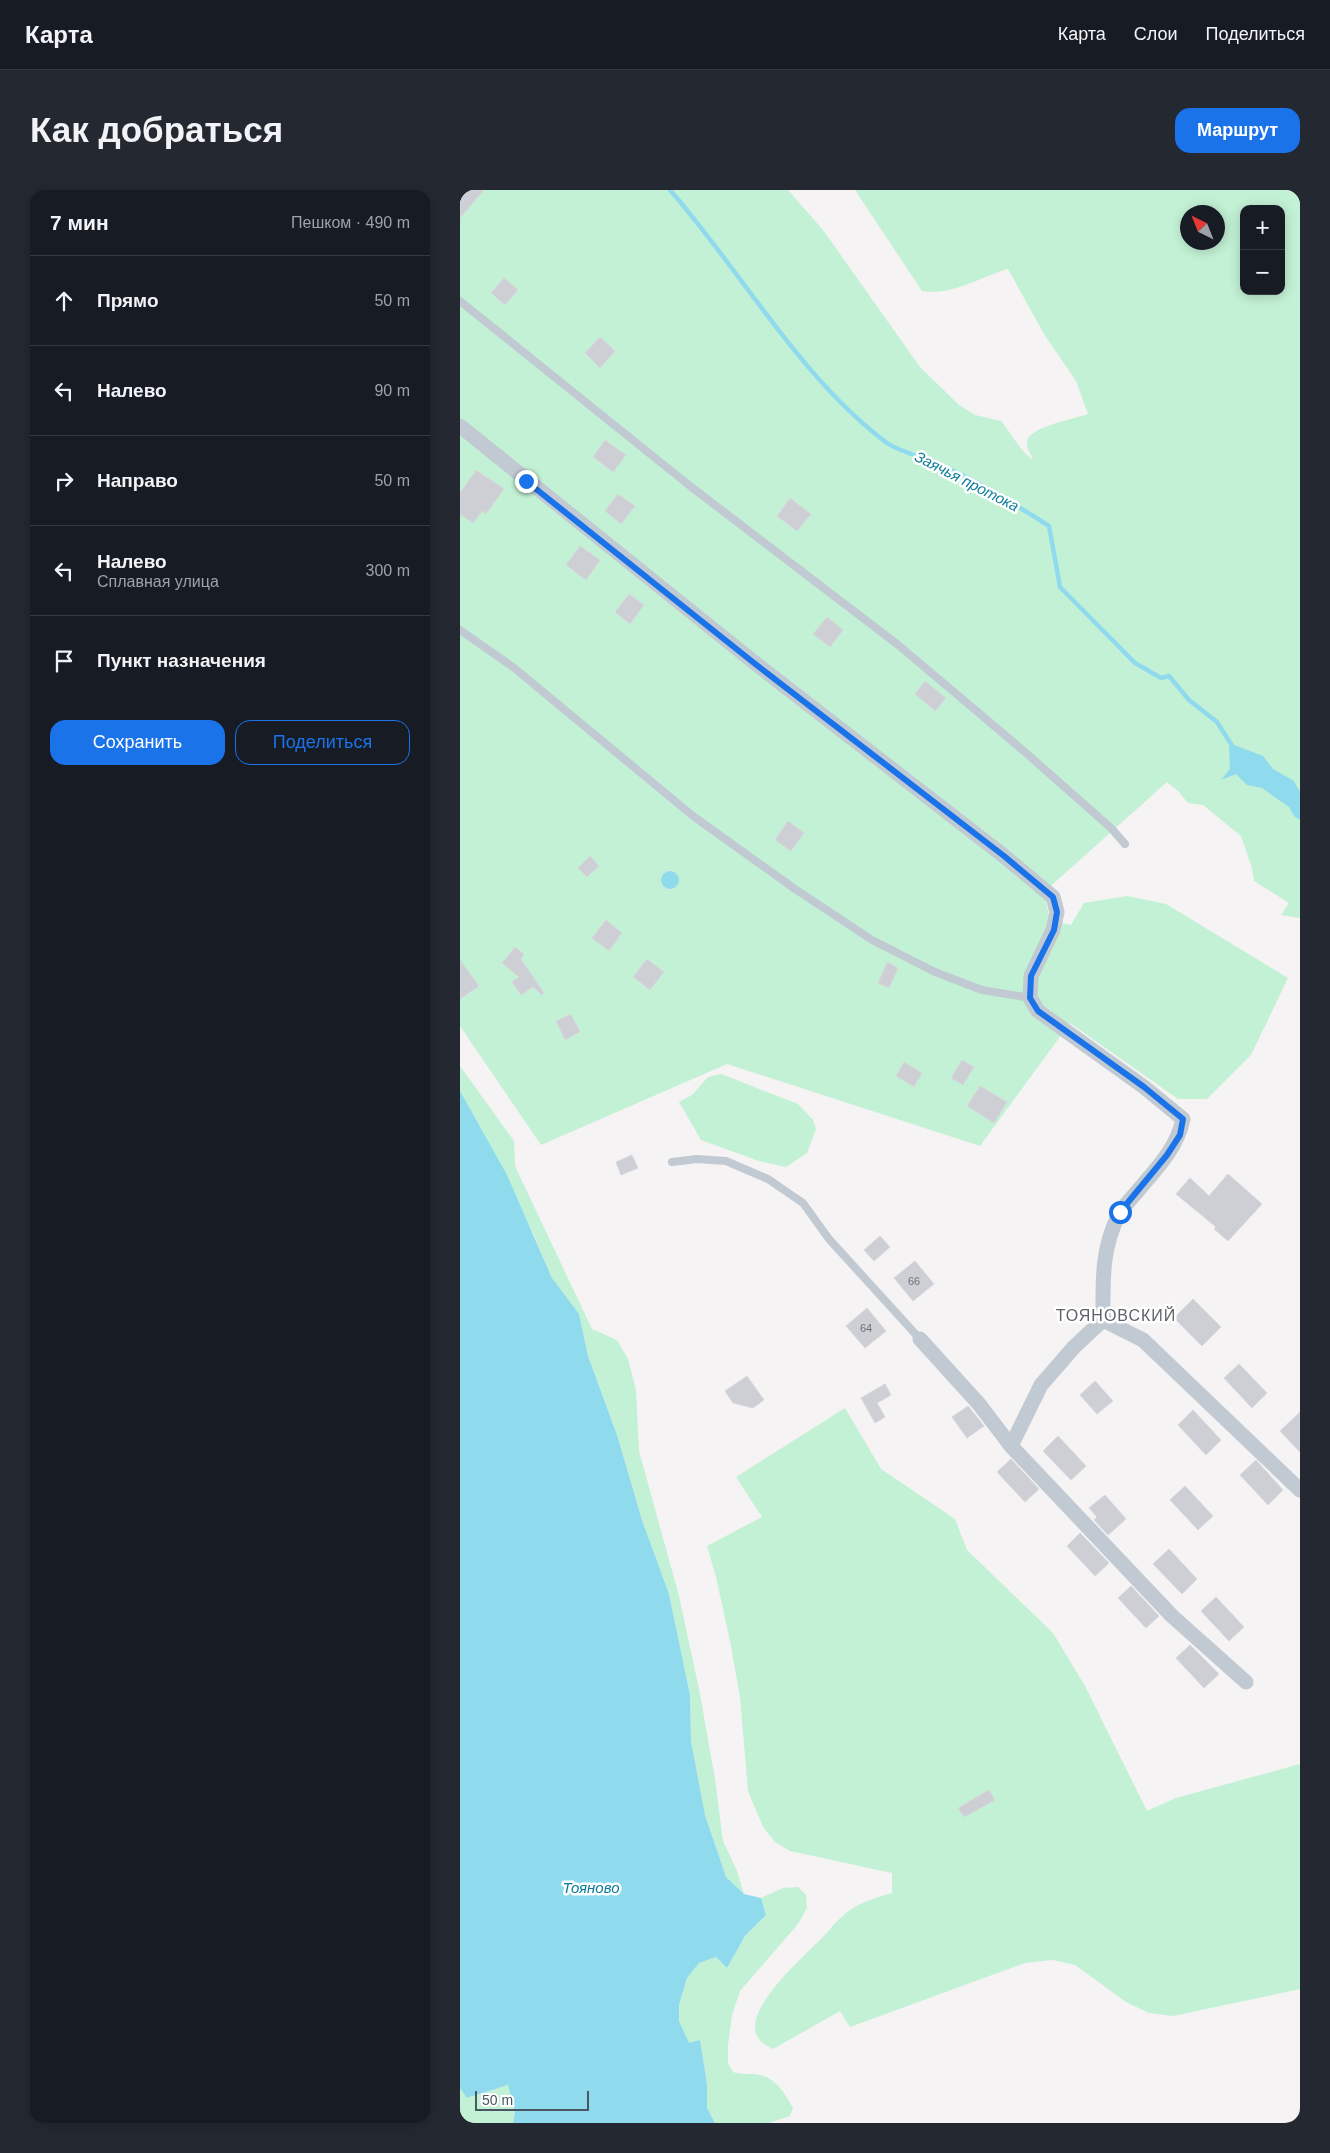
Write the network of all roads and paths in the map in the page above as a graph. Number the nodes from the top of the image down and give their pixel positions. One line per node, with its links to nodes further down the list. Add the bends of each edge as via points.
1 (460, 301): 4 (lane, via 690,486 897,644 1025,752)
2 (460, 426): 5 (street, via 1053,897 1057,912 1054,930 1031,976)
3 (460, 630): 5 (lane, via 513,667 693,816 872,940 942,975 982,990)
4 (1125, 844)
5 (1030, 998): 7 (street, via 1038,1011 1183,1119 1180,1135 1120,1212 1106,1244)
6 (672, 1162): 8 (lane, via 697,1159 726,1162 768,1179 802,1203 829,1240)
7 (1103, 1320): 9 (street, via 1041,1385); 10 (street, via 1143,1340)
8 (920, 1339): 9 (street, via 979,1404)
9 (1011, 1446): 11 (street, via 1172,1616)
10 (1300, 1490)
11 (1246, 1682)

